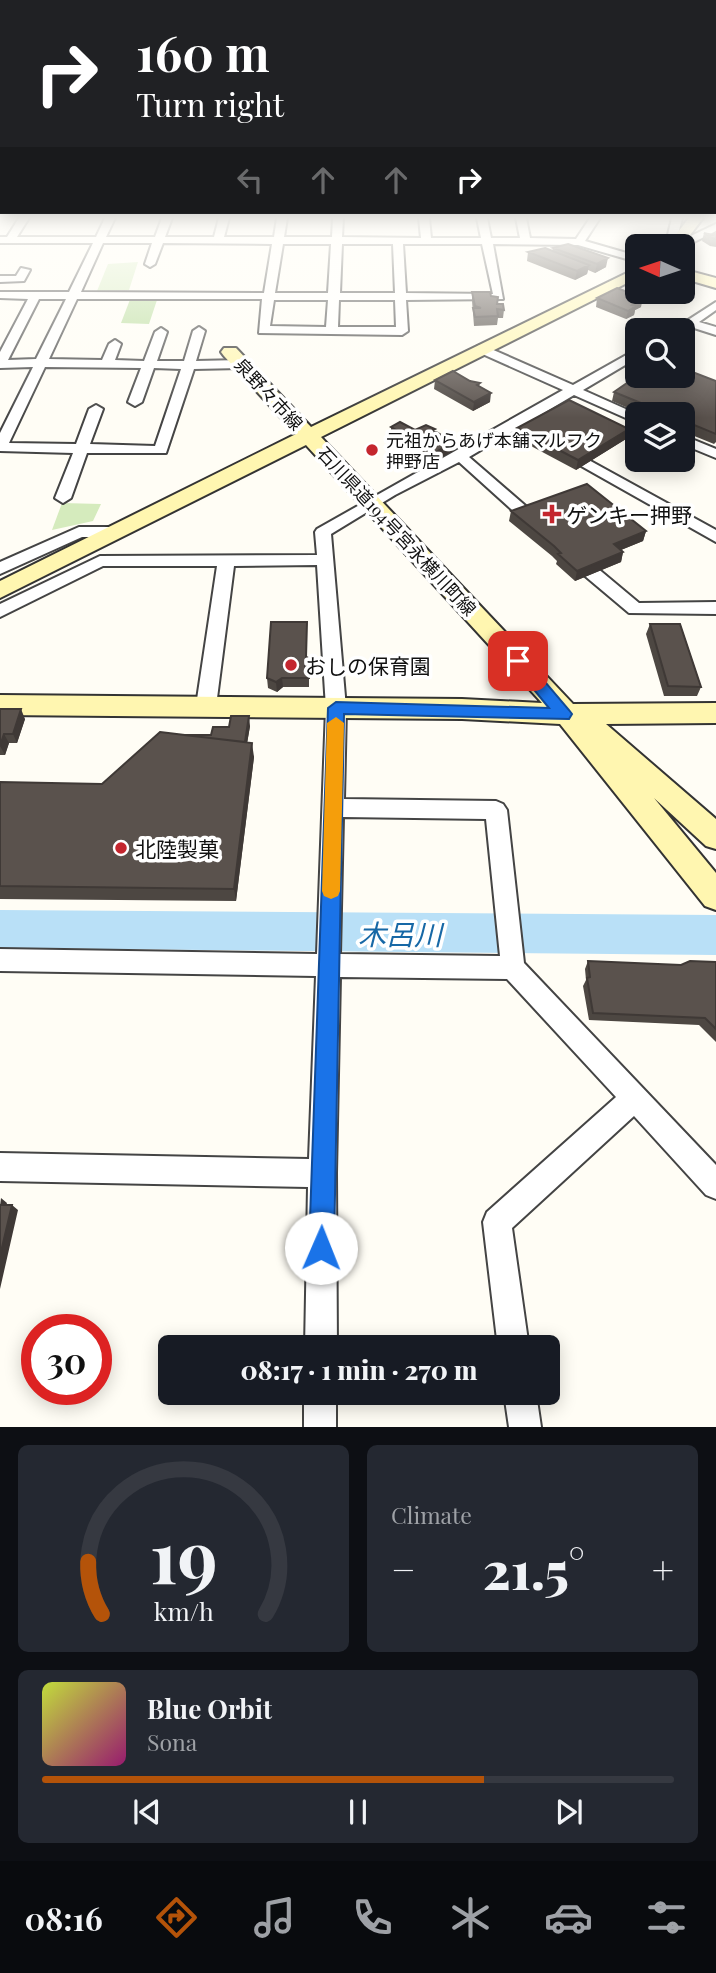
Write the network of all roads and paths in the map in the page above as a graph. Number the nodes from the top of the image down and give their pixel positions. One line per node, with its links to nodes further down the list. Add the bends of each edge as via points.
1 (77, 285): 9 (street)
2 (269, 285): 10 (street)
3 (334, 285): 11 (street)
4 (400, 285): 12 (street)
5 (497, 285): 12 (street, via 499,297)
6 (612, 285): 21 (main road, 石川県道194号宮永横川町線)
7 (0, 295): 8 (street)
8 (35, 296): 9 (street); 25 (street)
9 (71, 296): 10 (street); 24 (street)
10 (267, 296): 11 (street); 16 (street, via 263,330)
11 (334, 296): 12 (street); 16 (street)
12 (401, 296): 16 (street, via 402,331)
13 (716, 305): 14 (street)
14 (695, 320)
15 (695, 324): 18 (street)
16 (331, 330)
17 (199, 331): 28 (street)
18 (716, 331)
19 (161, 332): 27 (street)
20 (115, 344): 26 (street)
21 (482, 349): 29 (street); 33 (main road, 石川県道194号宮永横川町線)
22 (235, 358): 28 (street); 33 (main road, 泉野々市線)
23 (625, 360): 29 (street)
24 (41, 363): 25 (street); 26 (street); 36 (street)
25 (0, 364)
26 (107, 364): 27 (street)
27 (148, 365): 28 (street); 30 (street)
28 (189, 365): 37 (street, via 161,450)
29 (570, 390): 32 (street); 39 (street, via 521,427)
30 (135, 402)
31 (96, 409): 37 (street)
32 (625, 414)
33 (307, 436): 41 (main road, 石川県道194号宮永横川町線); 42 (main road)
34 (551, 443): 44 (street)
35 (695, 445): 38 (street)
36 (0, 447): 37 (street)
37 (80, 449): 40 (street)
38 (716, 454)
39 (460, 456): 41 (street); 43 (street)
40 (63, 498)
41 (373, 503): 49 (street, via 323,531); 59 (main road, 石川県道194号宮永横川町線)
42 (116, 532): 46 (main road); 48 (street, via 79,532)
43 (545, 532)
44 (716, 537)
45 (564, 549): 53 (street, via 635,608)
46 (95, 553): 50 (street); 52 (main road); 54 (street)
47 (0, 559): 48 (street)
48 (20, 559): 51 (street)
49 (325, 560): 50 (street); 57 (street)
50 (226, 561): 56 (street)
51 (0, 569)
52 (0, 590)
53 (716, 608)
54 (0, 611)
55 (0, 705): 56 (main road)
56 (206, 706): 57 (main road)
57 (336, 708): 59 (main road); 60 (street)
58 (716, 713): 59 (main road)
59 (564, 714): 61 (main road, 石川県道194号宮永横川町線, via 594,727); 62 (main road, 石川県道194号宮永横川町線)
60 (334, 808): 64 (street); 65 (street, via 496,810)
61 (716, 837)
62 (716, 895)
63 (0, 960): 64 (street)
64 (329, 961): 65 (street); 68 (street)
65 (513, 963): 66 (street)
66 (635, 1097): 69 (street); 71 (street, via 497,1222)
67 (0, 1167): 68 (street)
68 (322, 1173): 70 (street)
69 (716, 1185)
70 (321, 1335)
71 (512, 1335)
72 (320, 1405): 74 (street)
73 (522, 1405): 75 (street)
74 (320, 1427)
75 (525, 1427)

